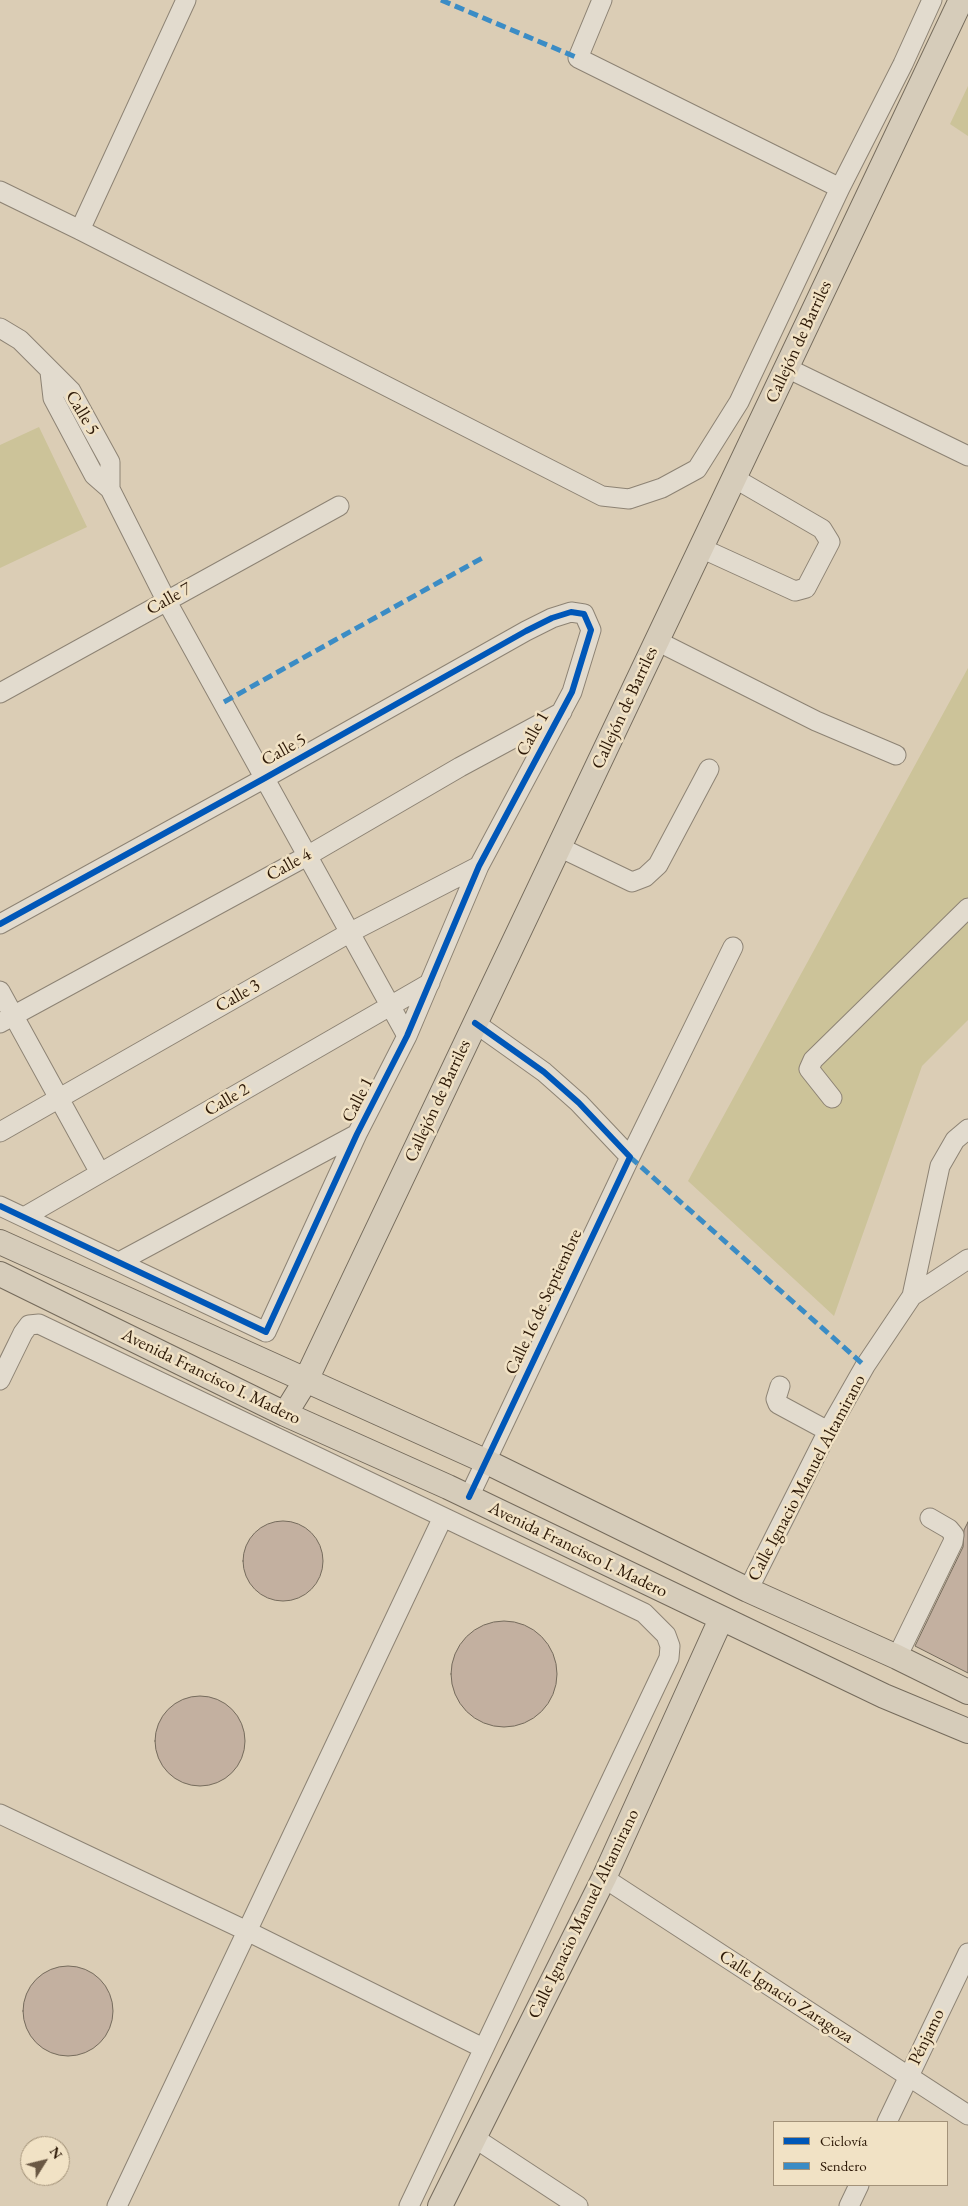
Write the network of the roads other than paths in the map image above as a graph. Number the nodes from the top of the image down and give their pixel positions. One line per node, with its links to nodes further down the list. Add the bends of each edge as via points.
1 (186, 0): 7 (street)
2 (602, 0): 5 (street, via 578,58)
3 (932, 0): 5 (street)
4 (961, 0): 9 (main road, Callejón de Barriles)
5 (840, 188): 7 (street, via 739,402 698,469 662,488 629,499 602,496)
6 (0, 191): 7 (street)
7 (80, 230)
8 (0, 328): 14 (street, Calle 5, via 20,340 50,372 53,398 94,475 110,488)
9 (787, 368): 10 (street); 11 (main road, Callejón de Barriles)
10 (968, 456)
11 (734, 478): 13 (main road, Callejón de Barriles); 13 (street, via 822,529 830,542 806,588 795,591)
12 (339, 506): 14 (street, Calle 7)
13 (701, 548): 16 (main road, Callejón de Barriles)
14 (166, 600): 17 (street, Calle 7); 21 (street, Calle 5)
15 (584, 614): 18 (street, Calle 1, via 592,630 572,692); 21 (street, Calle 5, via 571,612 526,631)
16 (657, 641): 19 (street, via 816,721); 22 (main road, Callejón de Barriles)
17 (0, 693)
18 (562, 712): 23 (street, Calle 4); 24 (street, Calle 1)
19 (896, 755)
20 (709, 769): 22 (street, via 658,865 645,877 632,882)
21 (265, 778): 23 (street, Calle 5); 26 (street, Calle 5)
22 (559, 847): 33 (main road, Callejón de Barriles)
23 (307, 856): 27 (street, Calle 5); 32 (street, Calle 4)
24 (478, 866): 27 (street, Calle 3); 29 (street, Calle 1)
25 (968, 908): 36 (street, via 813,1060 809,1069)
26 (0, 924)
27 (349, 933): 31 (street, Calle 5); 35 (street, Calle 3)
28 (733, 947): 40 (street, Calle 16 de Septiembre)
29 (430, 983): 31 (street, Calle 2); 34 (street, Calle 1)
30 (0, 991): 32 (street)
31 (389, 1006): 34 (street, Calle 5); 41 (street, Calle 2)
32 (7, 1020): 35 (street)
33 (475, 1023): 40 (street, via 544,1072 579,1103); 50 (main road, Callejón de Barriles)
34 (407, 1036): 39 (street, Calle 1)
35 (58, 1098): 38 (street, Calle 3); 41 (street)
36 (832, 1098)
37 (968, 1128): 48 (street, via 955,1140 940,1166)
38 (0, 1132)
39 (357, 1134): 46 (street); 46 (street, Calle 1, via 266,1332)
40 (630, 1157): 54 (street, Calle 16 de Septiembre)
41 (100, 1173): 43 (street, Calle 2)
42 (0, 1206): 43 (street, Calle 1)
43 (24, 1217): 46 (street, Calle 1)
44 (0, 1242): 50 (main road, Avenida Francisco I. Madero)
45 (968, 1259): 48 (street)
46 (120, 1262)
47 (0, 1274): 52 (main road, Avenida Francisco I. Madero)
48 (912, 1296): 53 (street, Calle Ignacio Manuel Altamirano)
49 (0, 1380): 56 (street, via 23,1333 29,1325 39,1324)
50 (306, 1380): 52 (main road, Callejón de Barriles); 54 (main road, Avenida Francisco I. Madero)
51 (780, 1386): 53 (street, via 776,1399 778,1404)
52 (285, 1414): 55 (main road, Avenida Francisco I. Madero)
53 (828, 1431): 58 (street, Calle Ignacio Manuel Altamirano)
54 (485, 1461): 55 (street, Calle 16 de Septiembre); 58 (main road, Avenida Francisco I. Madero)
55 (469, 1497): 59 (main road, Avenida Francisco I. Madero)
56 (443, 1517): 65 (street); 67 (street, via 644,1613 666,1635 670,1646 668,1658)
57 (930, 1518): 60 (street, via 949,1529 954,1535 953,1542)
58 (748, 1590): 60 (main road, Avenida Francisco I. Madero)
59 (721, 1619): 62 (main road, Avenida Francisco I. Madero, via 884,1696); 64 (main road, Calle Ignacio Manuel Altamirano)
60 (897, 1657): 61 (main road, Avenida Francisco I. Madero)
61 (968, 1692)
62 (968, 1731)
63 (0, 1814): 65 (street)
64 (604, 1878): 68 (street, Calle Ignacio Zaragoza); 71 (main road, Calle Ignacio Manuel Altamirano)
65 (247, 1931): 67 (street); 73 (street)
66 (968, 1953): 68 (street, Pénjamo)
67 (483, 2048): 74 (street)
68 (908, 2077): 69 (street, Calle Ignacio Zaragoza); 70 (street, Pénjamo)
69 (968, 2115)
70 (887, 2121)
71 (473, 2137): 75 (main road, Calle Ignacio Manuel Altamirano); 76 (street)
72 (859, 2186): 77 (street)
73 (117, 2206)
74 (409, 2206)
75 (440, 2206)
76 (578, 2206)
77 (849, 2206)

